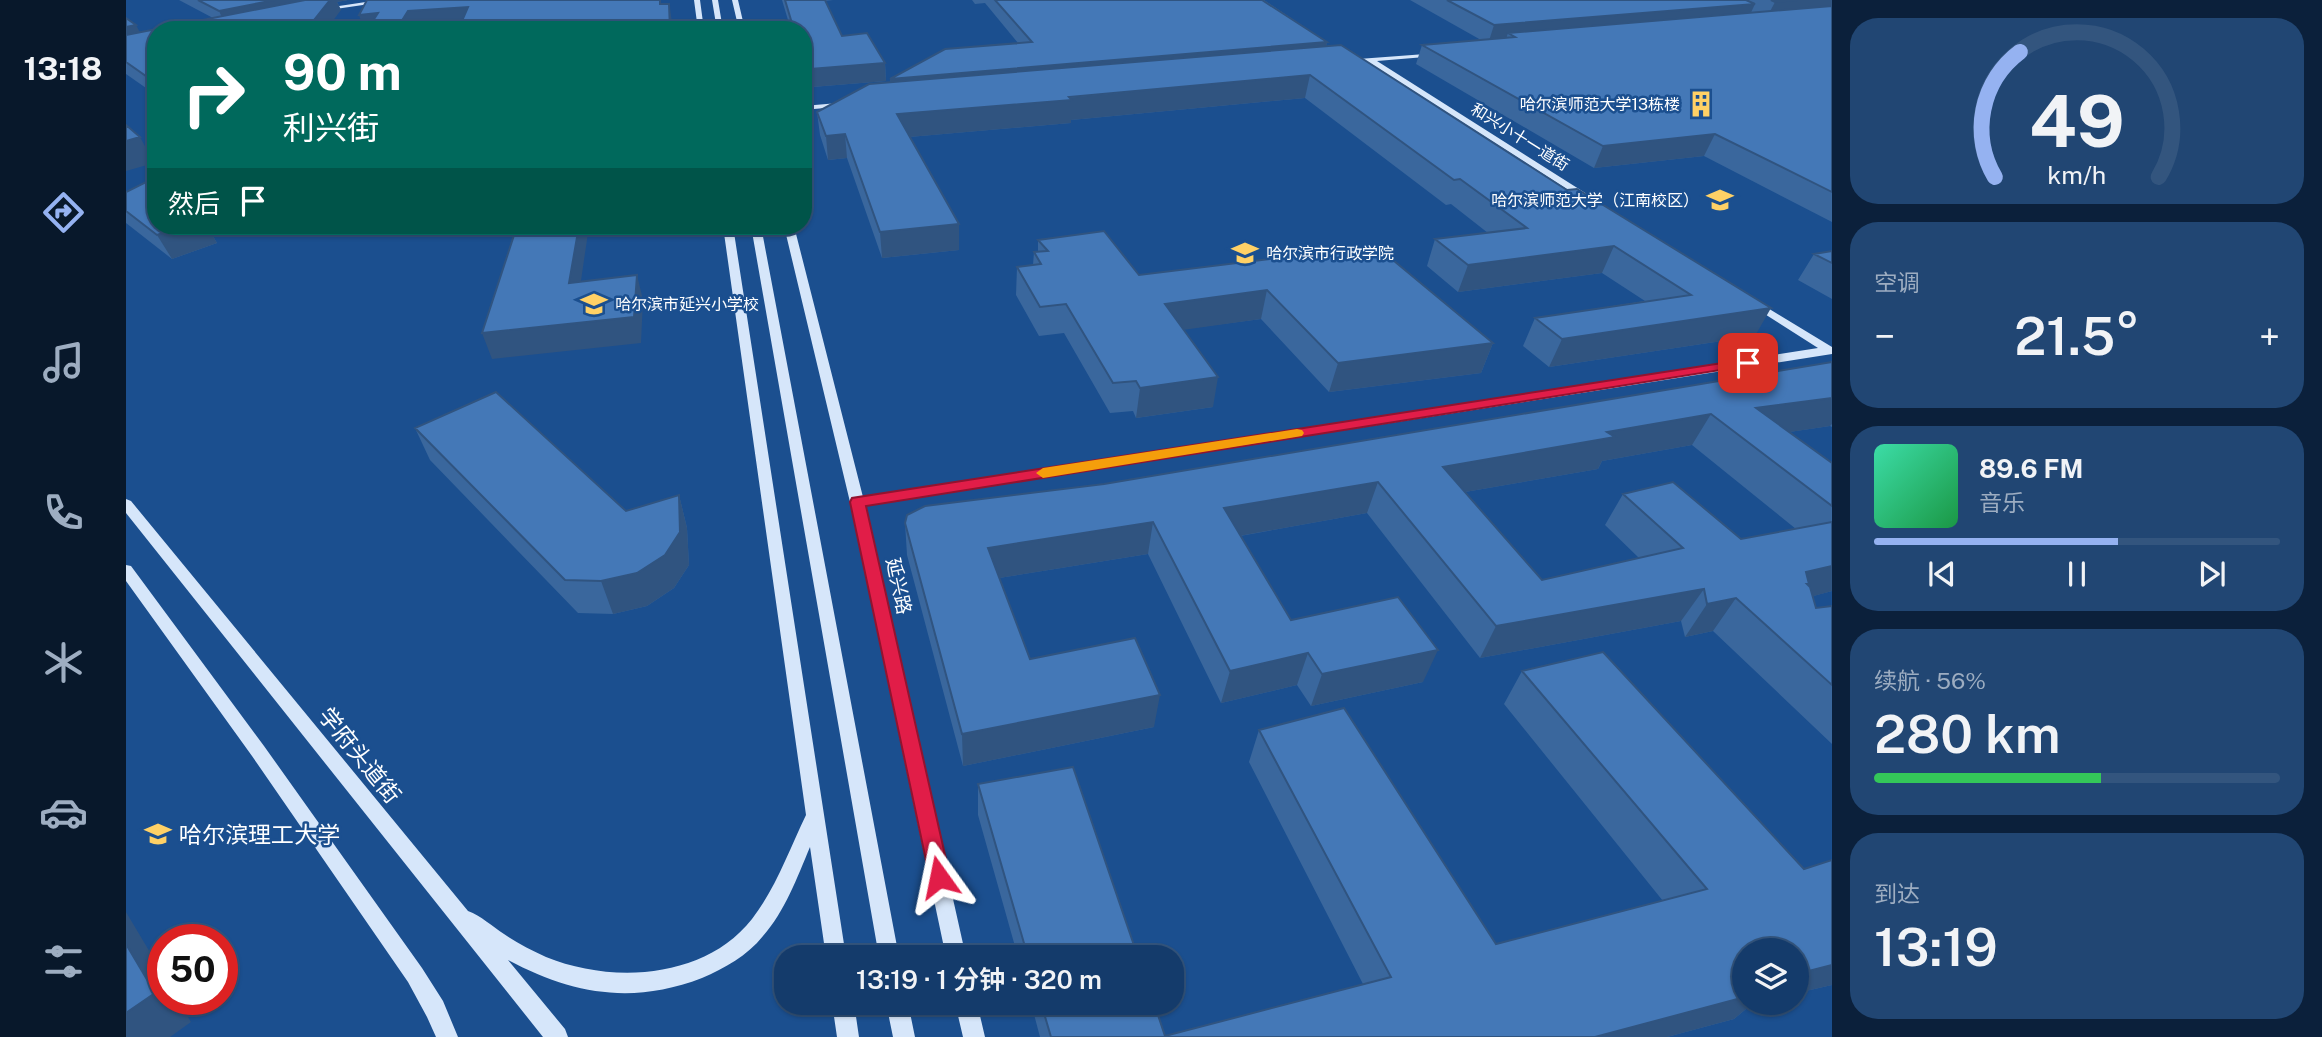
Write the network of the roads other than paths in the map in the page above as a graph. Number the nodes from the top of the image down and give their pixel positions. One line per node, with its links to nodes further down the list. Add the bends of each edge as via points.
1 (394, 0): 5 (main road)
2 (697, 0): 6 (main road)
3 (715, 0): 7 (main road)
4 (735, 0): 8 (main road)
5 (309, 11)
6 (700, 21)
7 (718, 21)
8 (740, 21)
9 (1452, 53): 10 (main road)
10 (1370, 60): 11 (main road); 14 (main road, 和兴小十一道街)
11 (1342, 62)
12 (859, 103): 13 (main road)
13 (812, 107)
14 (1593, 201)
15 (729, 235): 23 (main road)
16 (758, 235): 26 (main road)
17 (791, 235): 20 (main road, 延兴路)
18 (1746, 298): 19 (main road)
19 (1830, 351): 20 (main road)
20 (858, 502): 27 (main road, 延兴路)
21 (126, 504): 24 (main road, 学府头道街)
22 (126, 570): 31 (main road, via 407,964)
23 (815, 815): 24 (main road, via 769,910 746,940 712,962 676,976 622,984 569,975 524,958); 25 (main road)
24 (456, 913): 32 (main road, 学府头道街)
25 (834, 945)
26 (887, 945)
27 (954, 945)
28 (845, 1015): 33 (main road)
29 (900, 1015): 34 (main road)
30 (969, 1015): 35 (main road)
31 (447, 1037)
32 (557, 1037)
33 (848, 1037)
34 (904, 1037)
35 (974, 1037)

